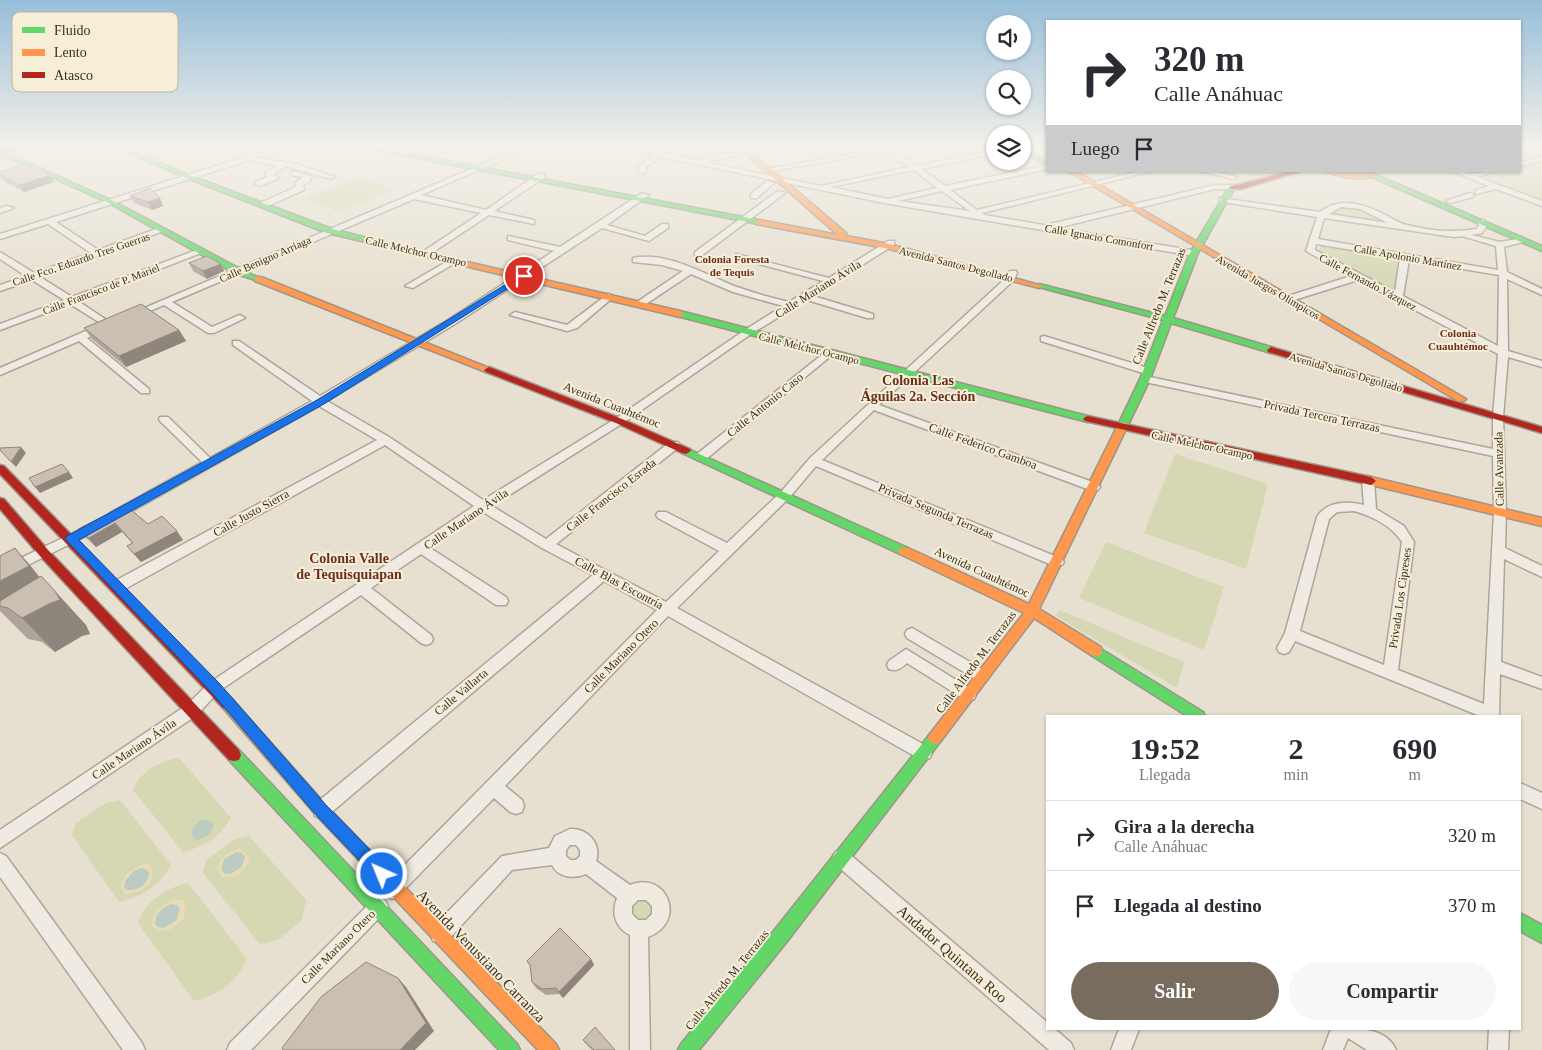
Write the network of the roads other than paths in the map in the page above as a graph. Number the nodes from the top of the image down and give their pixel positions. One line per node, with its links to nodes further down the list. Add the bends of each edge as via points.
1 (96, 195): 26 (street, Avenida Cuauhtémoc)
2 (133, 195): 26 (street)
3 (239, 195): 27 (street, Calle Melchor Ocampo)
4 (285, 195): 27 (street)
5 (512, 195): 32 (street)
6 (633, 195): 22 (street, Avenida Santos Degollado)
7 (778, 195): 34 (street)
8 (783, 195): 45 (street)
9 (792, 195): 46 (street)
10 (854, 195): 24 (street, Calle Ignacio Comonfort)
11 (915, 195): 24 (street)
12 (947, 195): 33 (street)
13 (1052, 195): 33 (street)
14 (1106, 195): 30 (street, Avenida Juegos Olímpicos)
15 (1182, 195): 30 (street)
16 (1226, 195): 23 (street, Calle Alfredo M. Terrazas)
17 (1426, 195): 38 (street)
18 (1435, 195): 25 (street)
19 (1470, 195): 25 (street)
20 (1520, 195): 28 (street)
21 (413, 196): 32 (street); 44 (street, Calle Benigno Arriaga)
22 (643, 197): 34 (street, Avenida Santos Degollado); 39 (street)
23 (1223, 200): 35 (street); 57 (street, Calle Alfredo M. Terrazas)
24 (884, 201): 33 (street, Calle Ignacio Comonfort)
25 (1450, 201): 51 (street)
26 (111, 202): 36 (street); 43 (street, Avenida Cuauhtémoc)
27 (264, 204): 44 (street, Calle Melchor Ocampo)
28 (1542, 204)
29 (10, 208): 31 (street)
30 (1128, 208): 41 (street); 57 (street, Avenida Juegos Olímpicos)
31 (0, 211)
32 (486, 212): 37 (street); 60 (street)
33 (972, 214): 41 (street, Calle Ignacio Comonfort, via 985,219)
34 (747, 216): 45 (street, Avenida Santos Degollado); 61 (street)
35 (1321, 216): 42 (street); 42 (street, via 1338,207 1355,204); 52 (street, Calle Fernando Vázquez)
36 (49, 221): 48 (street); 59 (street)
37 (531, 222)
38 (1481, 222): 47 (street, via 1484,226 1479,231); 50 (street)
39 (600, 225): 40 (street, via 646,239); 56 (street)
40 (665, 226)
41 (1048, 228): 57 (street, Calle Ignacio Comonfort)
42 (1404, 228): 47 (street)
43 (162, 230): 58 (street, Avenida Cuauhtémoc); 59 (street, Calle Fco. Eduardo Tres Guerras)
44 (330, 230): 60 (street, Calle Melchor Ocampo); 67 (street, Calle Benigno Arriaga)
45 (819, 230): 46 (street, Avenida Santos Degollado)
46 (842, 234): 53 (street, Avenida Santos Degollado)
47 (1464, 235): 54 (street)
48 (0, 237)
49 (511, 238): 56 (street)
50 (1523, 240): 54 (street); 55 (street)
51 (1542, 240)
52 (1314, 241): 64 (street, Calle Apolonio Martínez); 73 (street, Calle Fernando Vázquez, via 1310,251)
53 (889, 244): 72 (street, Avenida Santos Degollado); 74 (street, Calle Mariano Ávila)
54 (1500, 245): 69 (street, Calle Avanzada)
55 (1542, 249)
56 (561, 250): 71 (street)
57 (1196, 250): 80 (street, Avenida Juegos Olímpicos); 88 (street, Calle Alfredo M. Terrazas); 103 (street, Avenida Juegos Olímpicos, via 1398,369)
58 (202, 252): 67 (street, Avenida Cuauhtémoc); 82 (street, Calle Francisco de P. Mariel)
59 (97, 253): 70 (street, Calle Fco. Eduardo Tres Guerras)
60 (427, 253): 65 (street, Calle Melchor Ocampo)
61 (698, 254)
62 (0, 255): 70 (street)
63 (739, 256): 74 (street)
64 (1405, 257): 69 (street, Calle Apolonio Martínez); 81 (street)
65 (456, 260): 71 (street, Calle Melchor Ocampo); 75 (street)
66 (636, 260): 68 (street, via 652,259)
67 (237, 271): 83 (street, Calle Benigno Arriaga); 96 (street, Avenida Cuauhtémoc)
68 (690, 271): 84 (street); 85 (street, via 735,290)
69 (1502, 273): 77 (street, Calle Apolonio Martínez); 98 (street, Calle Avanzada)
70 (33, 276): 76 (street, Calle Fco. Eduardo Tres Guerras); 82 (street)
71 (524, 276): 78 (street, Calle Melchor Ocampo); 96 (street)
72 (1012, 276): 88 (street, Avenida Santos Degollado); 101 (street, Calle Mariano Otero)
73 (1358, 277): 80 (street); 81 (street, Calle Fernando Vázquez)
74 (832, 280): 79 (street, Calle Mariano Ávila)
75 (410, 286)
76 (0, 288)
77 (1542, 292)
78 (608, 297): 84 (street, Calle Melchor Ocampo); 86 (street, via 574,326 567,328)
79 (808, 297): 85 (street, Calle Mariano Ávila); 87 (street)
80 (1288, 299): 106 (street, Avenida Juegos Olímpicos)
81 (1398, 300): 98 (street, Calle Fernando Vázquez)
82 (70, 301): 90 (street); 91 (street, Calle Francisco de P. Mariel)
83 (166, 302): 89 (street, via 212,331); 90 (street, Calle Benigno Arriaga)
84 (640, 304): 92 (street, Calle Melchor Ocampo)
85 (792, 306): 92 (street, Calle Mariano Ávila)
86 (515, 315)
87 (870, 316)
88 (1169, 317): 102 (street, Calle Alfredo M. Terrazas); 103 (street, Avenida Santos Degollado)
89 (240, 318)
90 (117, 322): 93 (street, Calle Benigno Arriaga)
91 (0, 327)
92 (748, 332): 97 (street, Calle Melchor Ocampo); 110 (street, Calle Mariano Ávila)
93 (80, 337): 100 (street, Calle Benigno Arriaga); 104 (street)
94 (1044, 339): 102 (street, Privada Tercera Terrazas)
95 (236, 343): 105 (street, Calle Blas Escontría)
96 (419, 343): 105 (street); 110 (street, Avenida Cuauhtémoc)
97 (828, 353): 101 (street, Calle Melchor Ocampo); 117 (street, Calle Antonio Caso)
98 (1503, 353): 99 (street, Calle Fernando Vázquez); 108 (street, Calle Avanzada)
99 (1542, 364)
100 (0, 372)
101 (907, 373): 107 (street, Calle Mariano Otero); 112 (street, Calle Melchor Ocampo)
102 (1146, 375): 112 (street, Calle Alfredo M. Terrazas); 116 (street, Privada Tercera Terrazas)
103 (1417, 390): 106 (street, Avenida Santos Degollado); 108 (street, Avenida Santos Degollado)
104 (146, 391)
105 (321, 402): 114 (street, Calle Blas Escontría); 119 (street)
106 (1467, 402): 108 (street, Avenida Santos Degollado)
107 (872, 406): 118 (street, Calle Mariano Otero); 122 (street, Calle Federico Gamboa)
108 (1498, 414): 111 (street, Avenida Santos Degollado); 113 (street, Avenida Santos Degollado); 116 (street, Calle Avanzada)
109 (164, 420): 119 (street)
110 (618, 421): 115 (street, Avenida Cuauhtémoc); 125 (street, Calle Mariano Ávila)
111 (1542, 425)
112 (1121, 427): 121 (street, Calle Melchor Ocampo); 122 (street, Calle Alfredo M. Terrazas)
113 (1542, 430)
114 (385, 440): 125 (street, Calle Blas Escontría); 140 (street, Calle Justo Sierra)
115 (674, 446): 117 (street, Avenida Cuauhtémoc); 131 (street, Calle Francisco Esrada)
116 (1499, 454): 127 (street, Calle Avanzada)
117 (701, 457): 123 (street, Avenida Cuauhtémoc)
118 (814, 461): 123 (street, Calle Mariano Otero); 136 (street, Privada Segunda Terrazas)
119 (210, 463): 130 (street)
120 (0, 468): 130 (street, Avenida Venustiano Carranza)
121 (1368, 480): 126 (street); 127 (street, Calle Melchor Ocampo)
122 (1094, 487): 136 (street, Calle Alfredo M. Terrazas)
123 (785, 495): 133 (street, Calle Mariano Otero); 144 (street, Avenida Cuauhtémoc)
124 (0, 502): 135 (street)
125 (482, 506): 131 (street, Calle Blas Escontría); 132 (street, Calle Mariano Ávila)
126 (1370, 511): 146 (street, Privada Los Cipreses, via 1354,507 1334,508 1323,517); 151 (street, Privada Los Cipreses, via 1400,528 1408,542)
127 (1500, 512): 129 (street, Calle Melchor Ocampo); 134 (street, Calle Avanzada)
128 (662, 515): 133 (street)
129 (1542, 522)
130 (71, 539): 135 (street); 140 (street, Avenida Venustiano Carranza)
131 (548, 544): 139 (street, Calle Blas Escontría)
132 (422, 548): 141 (street, Calle Mariano Ávila); 142 (street)
133 (729, 550): 143 (street, Calle Mariano Otero)
134 (1498, 550): 137 (street); 150 (street, Calle Avanzada)
135 (44, 553): 138 (street); 156 (street)
136 (1057, 562): 144 (street, Calle Alfredo M. Terrazas)
137 (1542, 572)
138 (0, 574)
139 (602, 575): 143 (street, Calle Blas Escontría); 164 (street, Calle Vallarta)
140 (118, 586): 154 (street, Avenida Venustiano Carranza)
141 (362, 588): 147 (street); 154 (street, Calle Mariano Ávila)
142 (501, 601)
143 (667, 609): 159 (street, Calle Blas Escontría); 160 (street, Calle Mariano Otero)
144 (1032, 611): 152 (street, Calle Alfredo M. Terrazas); 157 (street, Avenida Cuauhtémoc)
145 (912, 634): 152 (street)
146 (1292, 634): 148 (street, Privada Los Cipreses); 151 (street)
147 (426, 639)
148 (1284, 648)
149 (894, 665): 155 (street, via 906,655)
150 (1494, 666): 153 (street); 158 (street, Calle Avanzada)
151 (1390, 674): 158 (street)
152 (982, 676): 155 (street, Calle Alfredo M. Terrazas)
153 (1542, 683)
154 (214, 687): 156 (street, Calle Mariano Ávila); 164 (street, Avenida Venustiano Carranza)
155 (968, 695): 159 (street, Calle Alfredo M. Terrazas)
156 (192, 710): 165 (street, Calle Mariano Ávila); 172 (street)
157 (1196, 715)
158 (1491, 715)
159 (924, 753): 167 (street, Calle Alfredo M. Terrazas)
160 (492, 786): 163 (street); 170 (street, Calle Mariano Otero)
161 (1521, 791): 162 (street)
162 (1542, 801)
163 (516, 806)
164 (321, 810): 170 (street, Avenida Venustiano Carranza)
165 (0, 840)
166 (556, 856): 169 (street, via 560,865 569,870); 169 (street, via 564,841 580,837 590,848); 175 (street, via 508,862)
167 (841, 858): 186 (street, Calle Alfredo M. Terrazas); 187 (street, Andador Quintana Roo)
168 (0, 862): 181 (street)
169 (585, 863): 171 (street)
170 (394, 887): 172 (street, Calle Mariano Otero); 175 (street, Avenida Venustiano Carranza)
171 (630, 896): 174 (street, via 622,914 627,925); 174 (street, via 642,890 648,891 658,897 660,903 656,922)
172 (378, 907): 182 (street, Calle Mariano Otero); 183 (street)
173 (1521, 922): 176 (street)
174 (639, 930): 185 (street)
175 (440, 934): 184 (street, Avenida Venustiano Carranza)
176 (1542, 935)
177 (1129, 1030): 188 (street)
178 (1340, 1030): 189 (street)
179 (1353, 1030): 190 (street)
180 (1498, 1030): 191 (street)
181 (135, 1050)
182 (238, 1050)
183 (511, 1050)
184 (550, 1050)
185 (640, 1050)
186 (687, 1050)
187 (1064, 1050)
188 (1121, 1050)
189 (1333, 1050)
190 (1386, 1050)
191 (1498, 1050)

